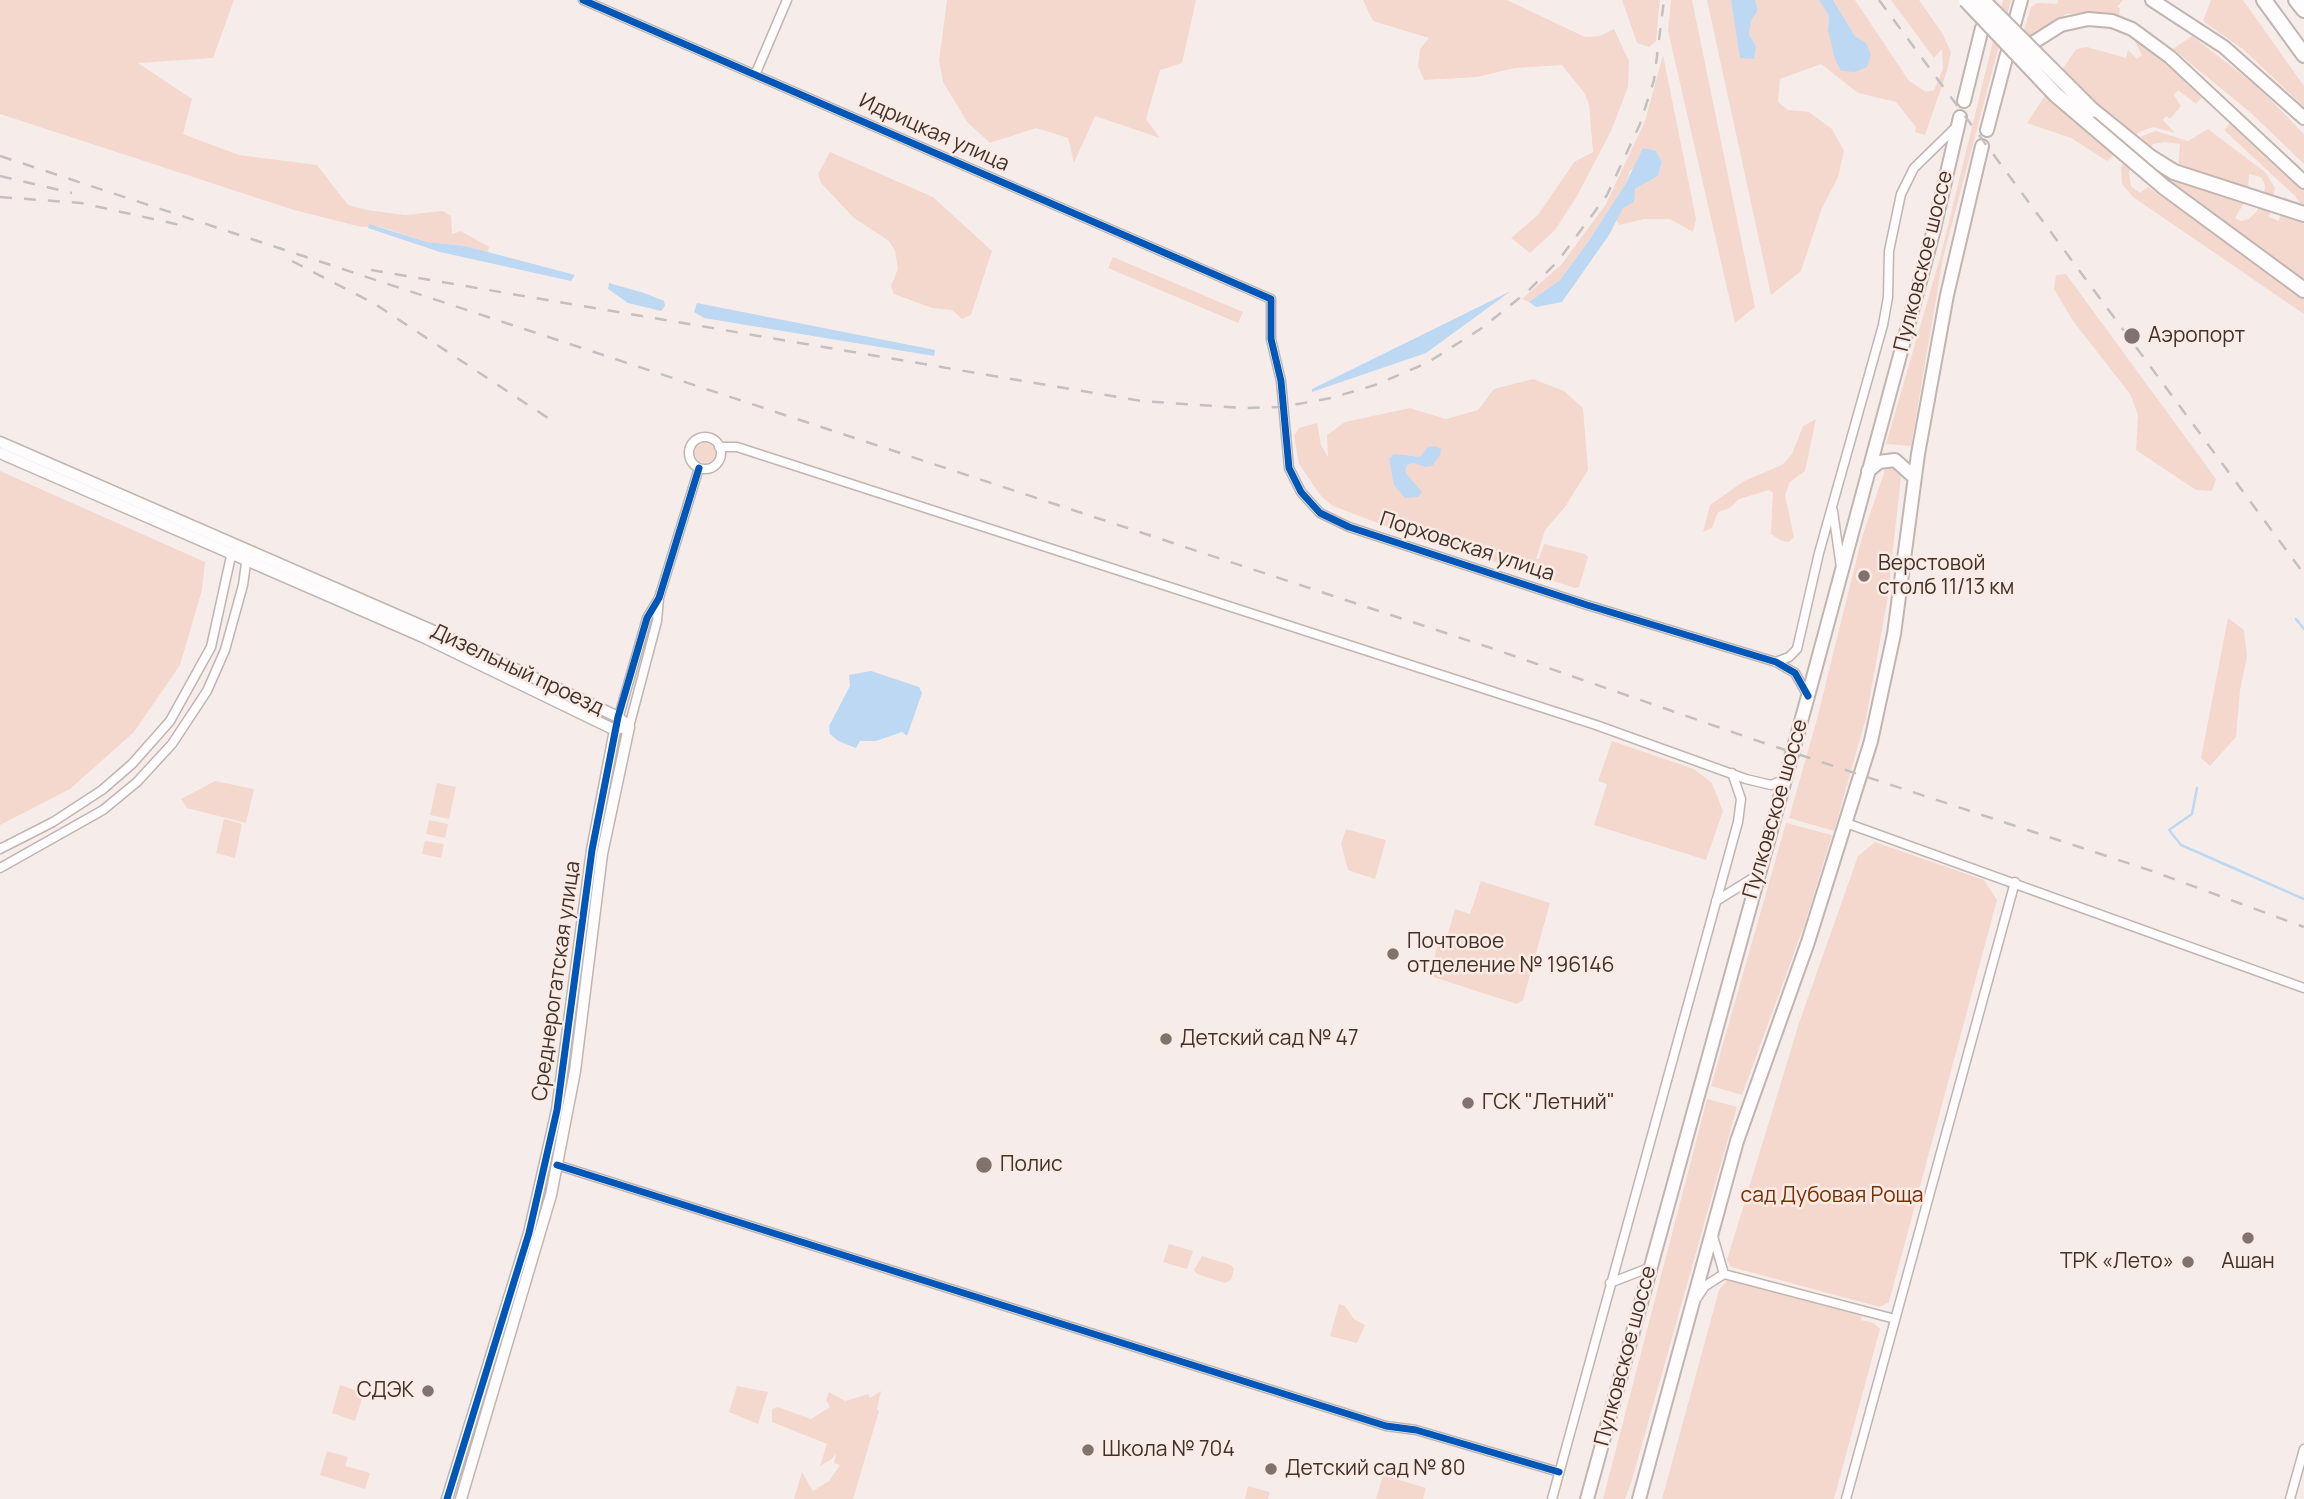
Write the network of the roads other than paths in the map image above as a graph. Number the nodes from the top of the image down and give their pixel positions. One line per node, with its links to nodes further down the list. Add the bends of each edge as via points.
1 (583, 0): 15 (street, Идрицкая улица)
2 (787, 0): 15 (street)
3 (1966, 0): 23 (highway, bridge, via 2056,95 2164,187)
4 (1982, 0): 22 (highway, bridge, via 2092,110 2150,157 2185,177)
5 (2021, 0): 10 (main road)
6 (2152, 0): 17 (main road, via 2254,71)
7 (2264, 0): 13 (highway)
8 (2296, 0): 9 (highway)
9 (2304, 10)
10 (2014, 25)
11 (1982, 28): 16 (main road)
12 (2031, 44): 21 (main road, via 2061,25 2088,19 2132,29 2170,57)
13 (2304, 55)
14 (2007, 59): 19 (main road)
15 (755, 75): 24 (street, Идрицкая улица)
16 (1964, 101)
17 (2304, 118)
18 (1959, 121): 29 (main road, Пулковское шоссе); 31 (street, via 1914,168 1902,194 1889,251 1883,325)
19 (1987, 130)
20 (1982, 146): 30 (main road, Пулковское шоссе, via 1947,295)
21 (2304, 182)
22 (2304, 214)
23 (2304, 290)
24 (1270, 299): 37 (street, Порховская улица, via 1289,468 1301,492 1320,513 1349,527 1587,605)
25 (0, 442): 32 (street, Дизельный проезд)
26 (719, 447): 28 (street, Среднерогатская улица, via 716,464); 28 (street, Среднерогатская улица, via 705,437 693,442 689,454); 42 (street, via 737,447)
27 (0, 453): 33 (street, Дизельный проезд)
28 (699, 468): 36 (street, Среднерогатская улица)
29 (1868, 471): 30 (main road, via 1879,462 1895,460); 35 (main road, Пулковское шоссе)
30 (1915, 478): 44 (main road, Пулковское шоссе, via 1889,659)
31 (1832, 508): 35 (street); 37 (street, via 1797,649)
32 (246, 547): 33 (street); 34 (street); 39 (street, Дизельный проезд)
33 (231, 556): 34 (street, Дизельный проезд); 45 (street, via 211,647 170,721 102,790)
34 (248, 563): 41 (street, Дизельный проезд, via 423,637); 46 (street, via 217,670 172,744 103,810)
35 (1841, 570): 38 (main road, Пулковское шоссе)
36 (659, 598): 39 (street, Среднерогатская улица, via 647,618); 40 (street, Среднерогатская улица)
37 (1776, 662): 38 (street, Порховская улица, via 1794,673)
38 (1808, 696): 43 (main road, Пулковское шоссе)
39 (618, 717): 40 (street, Дизельный проезд); 41 (street, Среднерогатская улица)
40 (629, 727): 41 (street, Дизельный проезд); 51 (street, Среднерогатская улица, via 602,854 575,1071)
41 (615, 730): 60 (street, Среднерогатская улица, via 592,850 564,1070 549,1149 501,1331)
42 (1732, 773): 43 (street, via 1763,784); 49 (street, via 1739,788 1740,810)
43 (1783, 780): 47 (main road, Пулковское шоссе)
44 (1846, 823): 48 (street); 52 (main road, Пулковское шоссе, via 1747,1108)
45 (0, 849)
46 (0, 868)
47 (1758, 875): 49 (street); 53 (main road, Пулковское шоссе)
48 (2015, 882): 50 (street); 57 (street)
49 (1715, 901): 55 (street)
50 (2304, 988)
51 (557, 1165): 59 (street, via 1386,1426 1416,1430); 61 (street, Среднерогатская улица)
52 (1712, 1230): 54 (street); 56 (main road, Пулковское шоссе)
53 (1651, 1266): 55 (street); 63 (main road, Пулковское шоссе)
54 (1724, 1274): 56 (street, via 1705,1286); 57 (street)
55 (1610, 1283): 59 (street)
56 (1693, 1303): 64 (main road, Пулковское шоссе)
57 (1895, 1319): 65 (street)
58 (2304, 1449): 66 (street)
59 (1559, 1472): 62 (street)
60 (447, 1499)
61 (461, 1499)
62 (1552, 1499)
63 (1587, 1499)
64 (1639, 1499)
65 (1846, 1499)
66 (2290, 1499)

